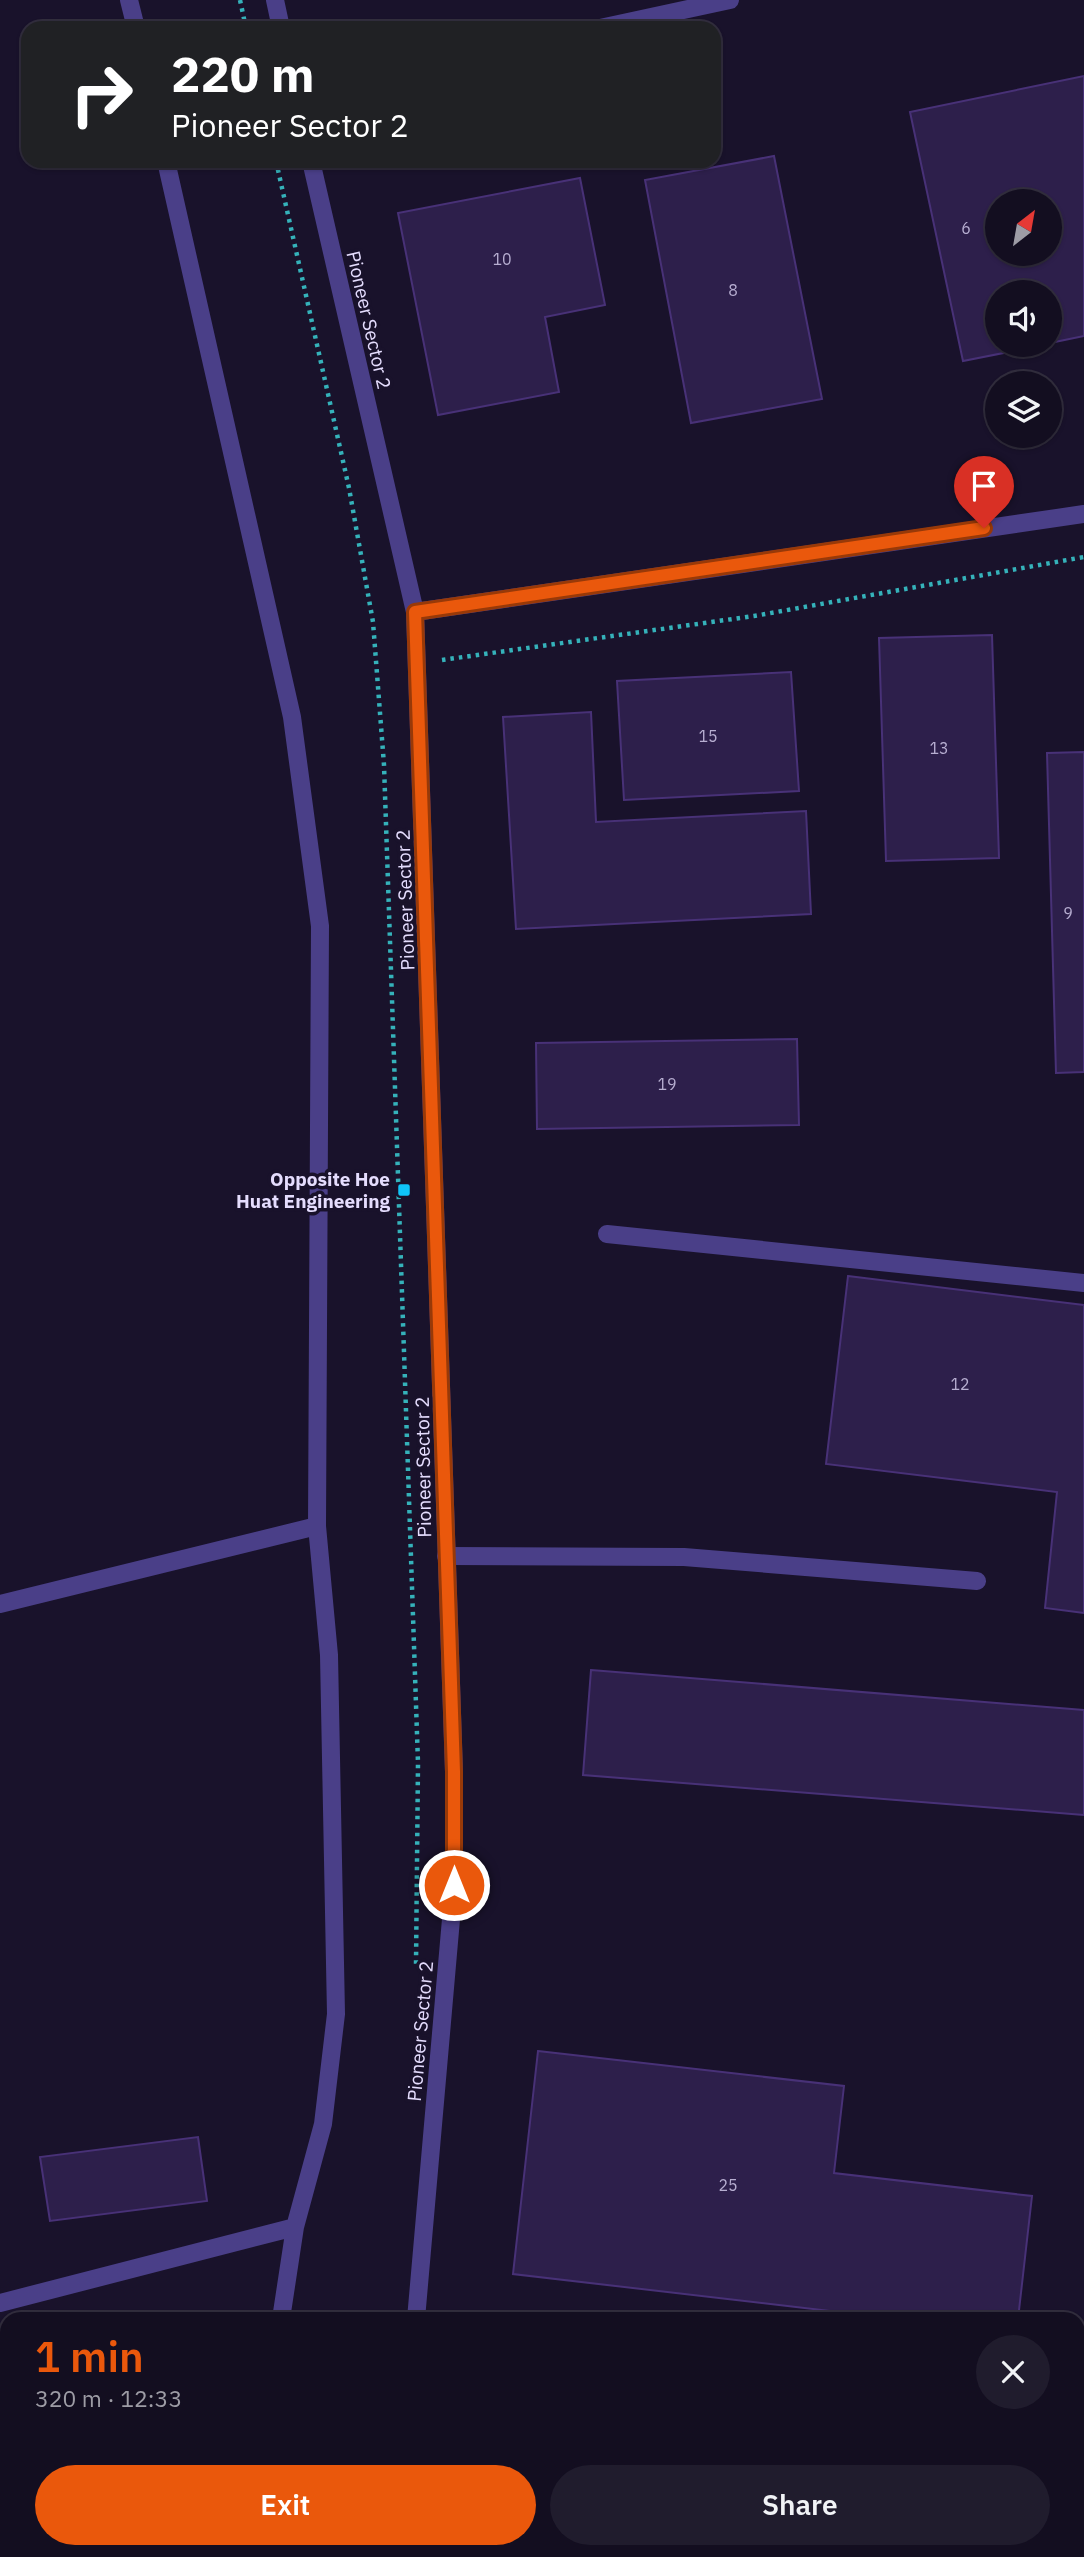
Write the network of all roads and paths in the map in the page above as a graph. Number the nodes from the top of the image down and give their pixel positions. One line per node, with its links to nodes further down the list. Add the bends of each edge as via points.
1 (129, 0): 5 (street)
2 (240, 0): 6 (path)
3 (275, 0): 7 (street)
4 (730, 0): 8 (street)
5 (134, 21)
6 (244, 21)
7 (280, 21)
8 (632, 21)
9 (168, 168): 18 (street, via 292,718 320,926)
10 (278, 168): 22 (path, via 349,488 373,621 384,765 417,1736)
11 (313, 168): 14 (street, Pioneer Sector 2)
12 (1084, 514): 14 (street)
13 (1084, 557): 15 (path, via 754,616)
14 (415, 612): 15 (street, Pioneer Sector 2)
15 (417, 664): 19 (street, Pioneer Sector 2)
16 (607, 1234): 17 (street)
17 (1084, 1283)
18 (317, 1526): 21 (street); 23 (street, via 329,1656 336,2014 323,2124)
19 (446, 1556): 20 (street, via 684,1557); 26 (street, Pioneer Sector 2, via 454,1885)
20 (977, 1581)
21 (0, 1604)
22 (416, 1969)
23 (295, 2227): 24 (street); 25 (street)
24 (1, 2297)
25 (282, 2312)
26 (417, 2312)

